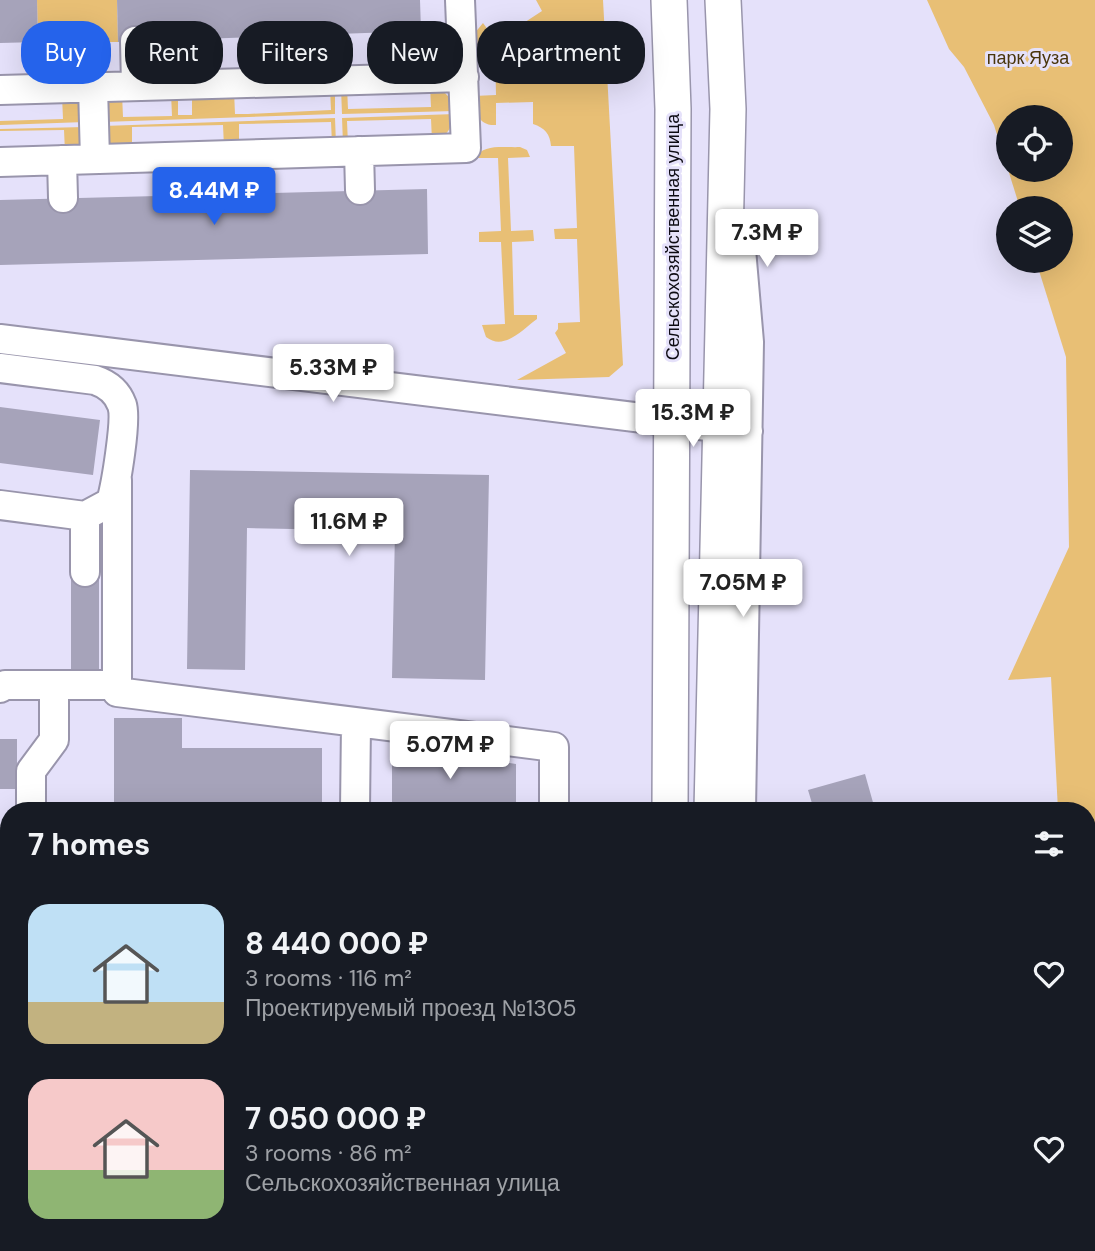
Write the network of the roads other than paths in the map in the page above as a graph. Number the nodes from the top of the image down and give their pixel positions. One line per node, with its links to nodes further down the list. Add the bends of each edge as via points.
1 (460, 0): 4 (street)
2 (669, 0): 16 (main road, Сельскохозяйственная улица)
3 (723, 0): 17 (main road)
4 (464, 76): 5 (street); 8 (street, via 466,148)
5 (136, 86): 6 (street)
6 (93, 87): 7 (street); 9 (street)
7 (0, 90)
8 (359, 151): 9 (street); 12 (street)
9 (95, 159): 10 (street)
10 (62, 160): 11 (street); 13 (street)
11 (0, 162)
12 (360, 190)
13 (63, 198)
14 (0, 339): 16 (street)
15 (0, 368): 18 (street, via 106,383 123,407)
16 (672, 422): 17 (street); 29 (main road, Сельскохозяйственная улица)
17 (734, 429): 30 (main road); 31 (street)
18 (117, 480): 20 (street, via 111,502); 23 (street)
19 (0, 505): 20 (street)
20 (85, 516): 21 (street)
21 (85, 572)
22 (54, 685): 23 (street); 24 (street); 26 (street, via 54,740 31,771)
23 (117, 685): 25 (street, via 117,692)
24 (0, 688)
25 (356, 723): 27 (street); 28 (street, via 554,747)
26 (31, 802)
27 (355, 802)
28 (554, 802)
29 (670, 802)
30 (712, 802)
31 (741, 802)

